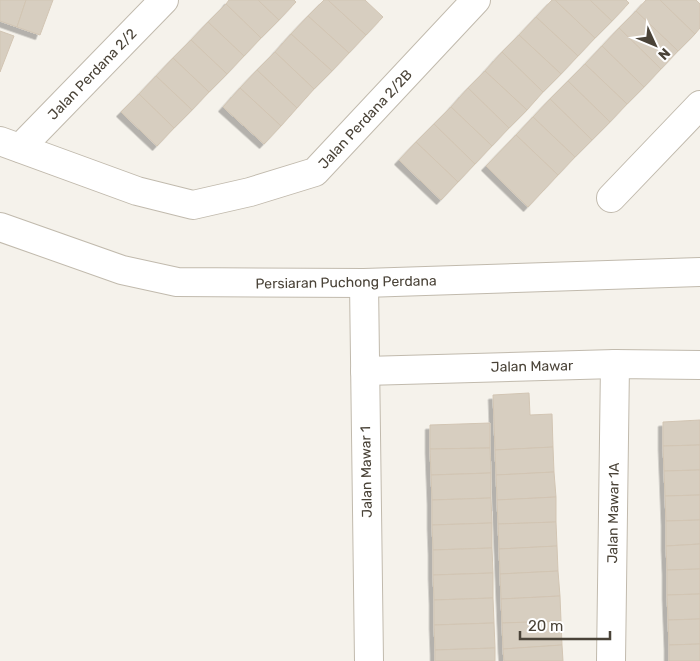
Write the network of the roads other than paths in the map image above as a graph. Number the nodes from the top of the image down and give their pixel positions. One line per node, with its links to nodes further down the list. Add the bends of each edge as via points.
1 (164, 0): 4 (street, Jalan Perdana 2/2)
2 (476, 0): 4 (street, Jalan Perdana 2/2B, via 315,172 193,205 137,191)
3 (700, 105): 5 (street)
4 (10, 145)
5 (610, 198)
6 (0, 226): 8 (street, Persiaran Puchong Perdana, via 122,270 177,282)
7 (700, 272): 8 (street, Persiaran Puchong Perdana)
8 (364, 283): 11 (street, Jalan Mawar 1)
9 (616, 364): 10 (street, Jalan Mawar); 11 (street, Jalan Mawar); 13 (street, Jalan Mawar 1A)
10 (700, 365)
11 (365, 371): 12 (street, Jalan Mawar 1)
12 (369, 661)
13 (611, 661)

